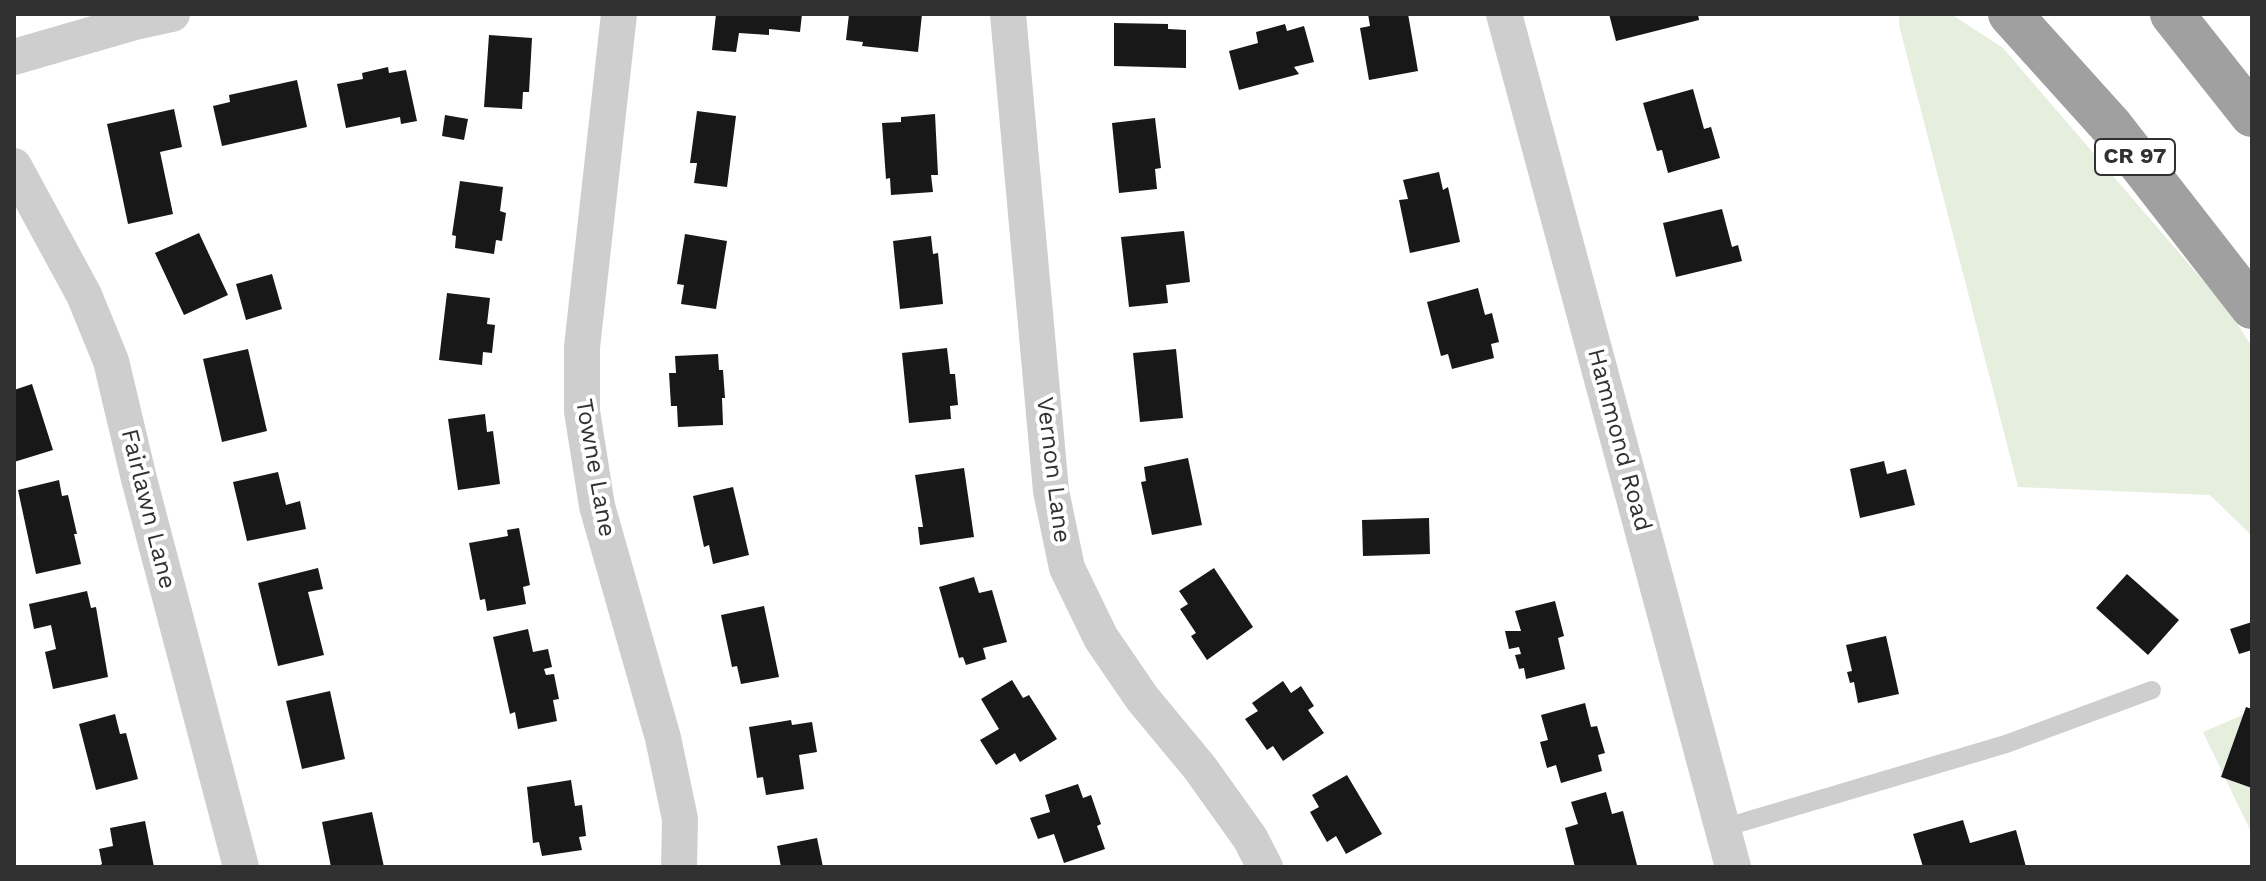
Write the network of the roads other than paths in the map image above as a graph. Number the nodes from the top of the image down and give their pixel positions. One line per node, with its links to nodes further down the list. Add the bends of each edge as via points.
1 (172, 14): 7 (street)
2 (619, 14): 14 (street, Towne Lane, via 582,347 582,411 597,506 663,738 680,819)
3 (1008, 14): 15 (street, Vernon Lane, via 1051,491 1067,568 1101,638 1200,768)
4 (1504, 14): 12 (street, Hammond Road)
5 (2010, 14): 10 (highway, CR 97, via 2111,126)
6 (2172, 14): 8 (highway)
7 (14, 57)
8 (2252, 115)
9 (14, 166): 13 (street, Fairlawn Lane, via 84,295 111,361)
10 (2252, 307)
11 (2152, 690): 12 (lane, via 2006,744)
12 (1723, 828): 16 (street, Hammond Road)
13 (241, 867)
14 (679, 867)
15 (1265, 867)
16 (1733, 867)

